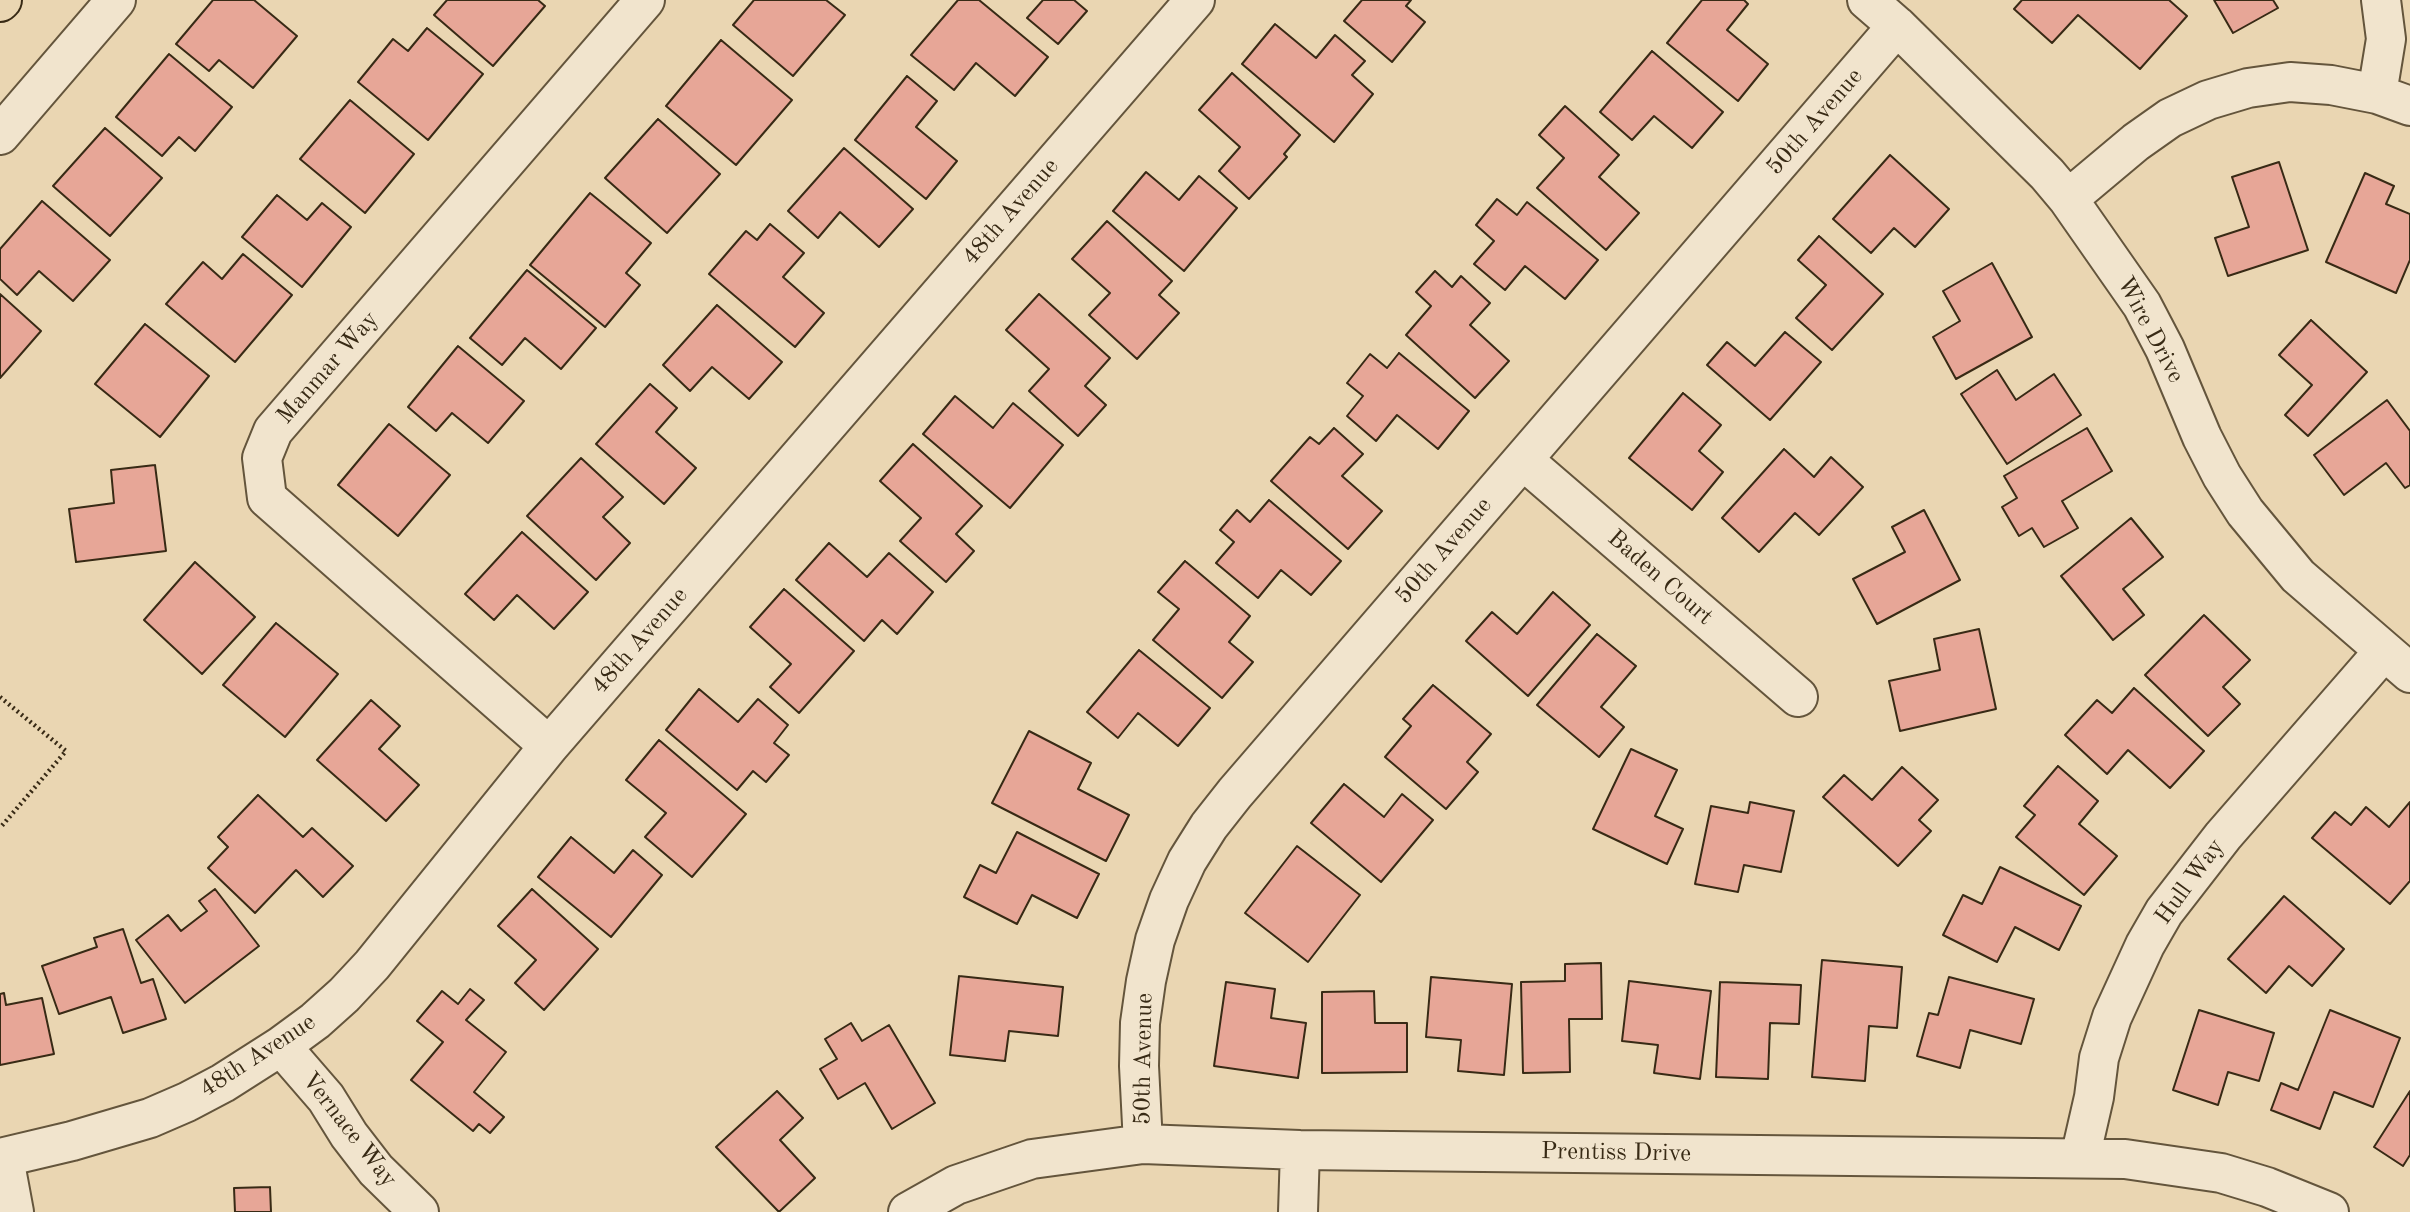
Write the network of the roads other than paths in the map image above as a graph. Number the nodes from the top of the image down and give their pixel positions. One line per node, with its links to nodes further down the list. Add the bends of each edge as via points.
1 (116, 0): 8 (street)
2 (645, 0): 13 (street, Manmar Way, via 273,431 262,458 267,498)
3 (1195, 0): 13 (street, 48th Avenue)
4 (1867, 0): 6 (street, Wire Drive)
5 (2381, 0): 7 (street)
6 (1898, 26): 9 (street, Wire Drive); 10 (street, 50th Avenue)
7 (2393, 100): 9 (street, via 2331,85 2290,82 2208,100 2170,118 2136,142)
8 (0, 135)
9 (2068, 199): 11 (street, Wire Drive, via 2142,304 2202,437 2245,512 2298,576)
10 (1522, 460): 12 (street, Baden Court); 15 (street, 50th Avenue, via 1235,793 1187,862 1155,940 1146,981 1139,1055)
11 (2397, 662): 18 (street, Hull Way, via 2223,836 2164,912 2112,1017 2099,1058)
12 (1798, 697)
13 (549, 746): 14 (street, 48th Avenue, via 372,965)
14 (281, 1046): 17 (street, 48th Avenue, via 223,1083 150,1118); 20 (street, Vernace Way, via 326,1098 376,1170)
15 (1143, 1144): 16 (street, Prentiss Drive); 21 (street, Prentiss Drive, via 1032,1159 956,1185)
16 (1300, 1150): 18 (street, Prentiss Drive); 22 (street)
17 (2, 1158): 19 (street)
18 (2080, 1158): 23 (street, Prentiss Drive, via 2173,1164 2221,1173)
19 (14, 1212)
20 (419, 1212)
21 (908, 1212)
22 (1298, 1212)
23 (2329, 1212)

